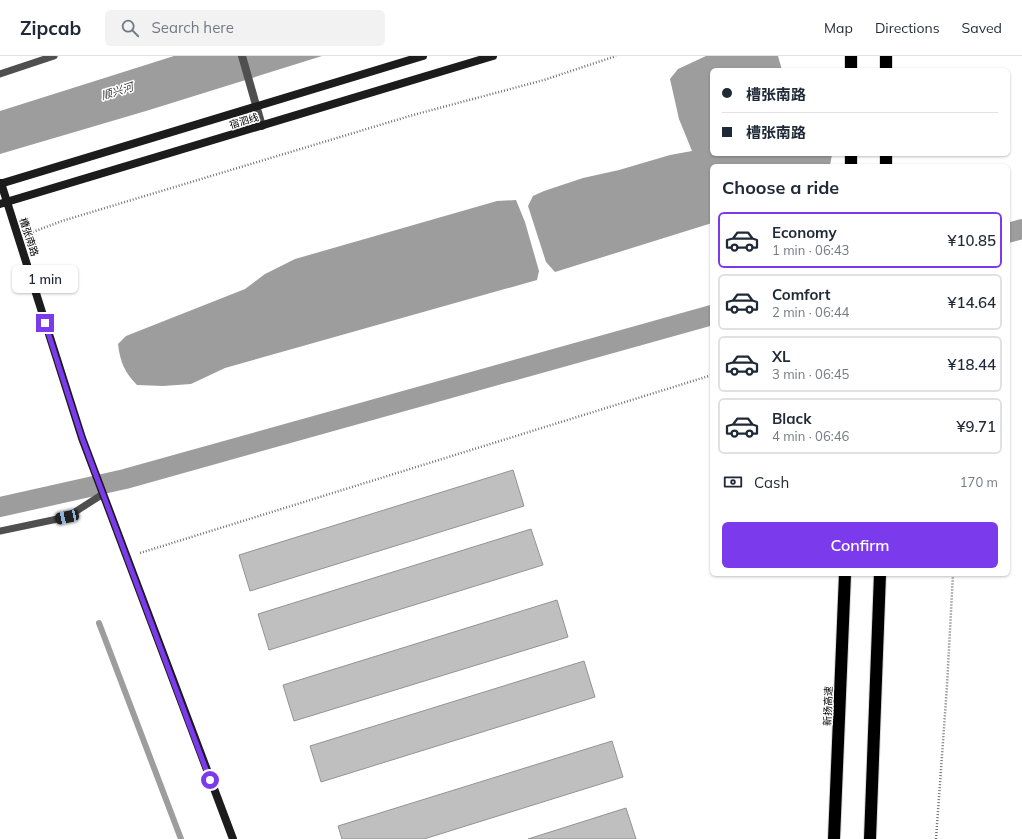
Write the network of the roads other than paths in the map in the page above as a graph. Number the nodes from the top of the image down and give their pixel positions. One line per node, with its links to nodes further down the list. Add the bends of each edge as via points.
1 (54, 56): 9 (lane)
2 (242, 56): 10 (street)
3 (423, 56): 10 (main road, 宿泗线)
4 (493, 56): 11 (main road, 宿泗线)
5 (851, 56): 7 (highway)
6 (886, 56): 8 (highway)
7 (851, 68)
8 (886, 68)
9 (0, 74)
10 (255, 103): 11 (street); 12 (main road, 宿泗线)
11 (262, 126): 13 (main road, 宿泗线)
12 (1, 184): 13 (main road, 槽张南路)
13 (4, 203): 14 (main road, 槽张南路, via 18,237 84,445)
14 (103, 494): 15 (lane, via 67,517); 18 (main road, 槽张南路)
15 (0, 532)
16 (845, 576): 19 (highway, 新扬高速)
17 (880, 576): 20 (highway)
18 (233, 839)
19 (834, 839)
20 (870, 839)

